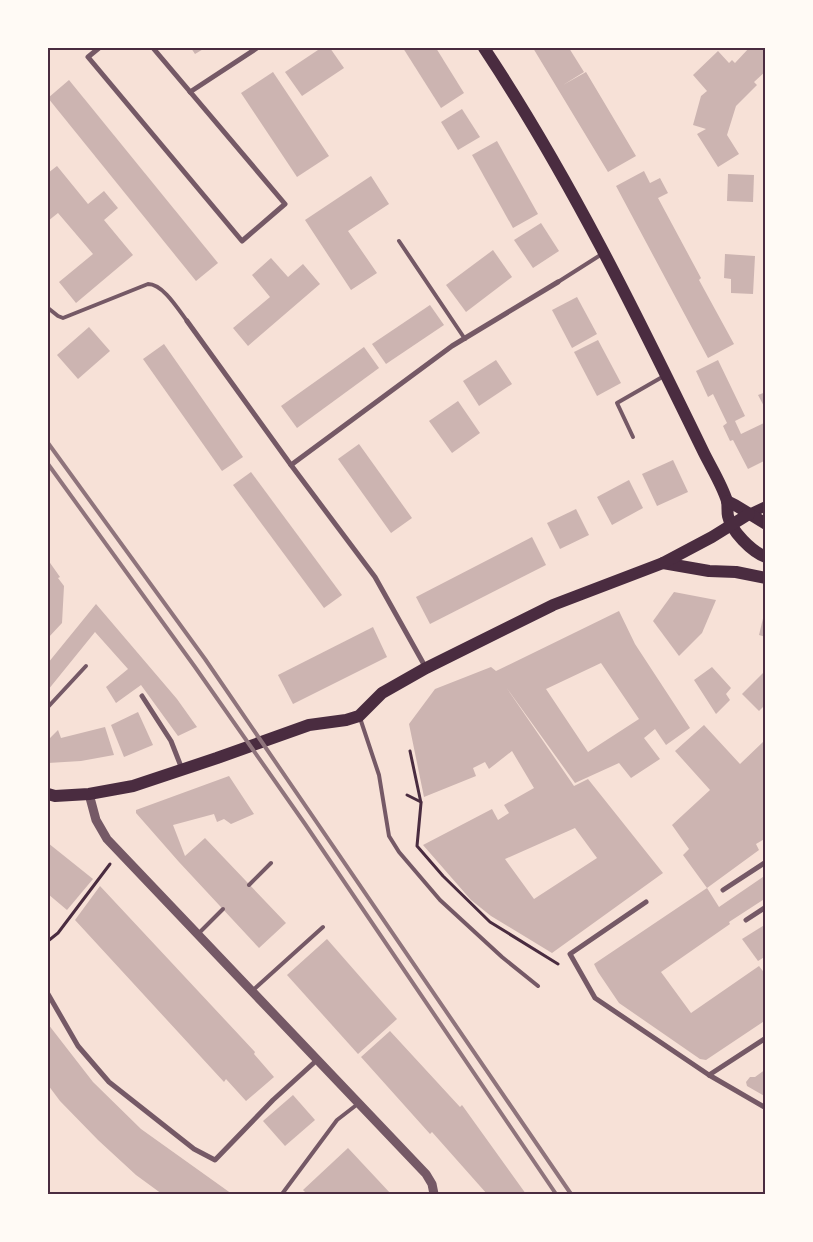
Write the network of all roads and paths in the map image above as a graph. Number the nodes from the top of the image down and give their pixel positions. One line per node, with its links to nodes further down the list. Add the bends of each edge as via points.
1 (99, 48): 5 (street, via 88,57 242,240 285,204)
2 (153, 48): 5 (street)
3 (257, 48): 5 (street)
4 (484, 48): 7 (main road, via 553,159)
5 (190, 92)
6 (399, 241): 11 (lane)
7 (603, 253): 8 (lane); 12 (main road)
8 (558, 282): 11 (street)
9 (48, 308): 10 (lane, via 64,318 155,284)
10 (187, 321): 14 (street)
11 (465, 339): 14 (street)
12 (666, 375): 13 (lane, via 616,403); 15 (main road)
13 (633, 437)
14 (291, 465): 24 (street, via 375,577)
15 (727, 502): 17 (main road); 19 (main road)
16 (766, 506): 17 (main road)
17 (749, 514): 18 (main road); 19 (main road)
18 (766, 524)
19 (731, 525): 20 (main road, via 750,548); 21 (main road)
20 (766, 557)
21 (662, 563): 22 (main road); 24 (main road, via 553,605)
22 (766, 578)
23 (86, 666): 26 (lane)
24 (426, 668): 27 (main road, via 382,693)
25 (142, 696): 29 (street, via 171,740)
26 (48, 708)
27 (359, 716): 29 (main road, via 308,725); 47 (lane, via 379,775 390,836 399,852 440,900)
28 (410, 751): 33 (path)
29 (182, 770): 31 (main road, via 133,786)
30 (48, 794): 31 (main road)
31 (88, 794): 44 (street, via 96,820 107,839)
32 (408, 795): 33 (path)
33 (421, 803): 46 (path, via 417,846 442,876 490,922)
34 (766, 862): 38 (street)
35 (272, 863): 37 (lane)
36 (107, 869): 45 (path, via 58,933)
37 (249, 885)
38 (723, 890)
39 (646, 902): 46 (street, via 570,954)
40 (766, 907): 42 (street)
41 (223, 909): 44 (lane)
42 (746, 920)
43 (323, 927): 48 (lane)
44 (198, 934): 48 (street)
45 (48, 941)
46 (584, 978): 52 (street, via 596,998)
47 (538, 986)
48 (252, 991): 51 (street)
49 (48, 994): 51 (street, via 78,1046 109,1082 194,1149 215,1160)
50 (766, 1038): 52 (street)
51 (317, 1060): 53 (street)
52 (709, 1075): 54 (street)
53 (359, 1103): 55 (lane, via 337,1120); 56 (street, via 426,1174)
54 (766, 1108)
55 (282, 1194)
56 (434, 1194)

